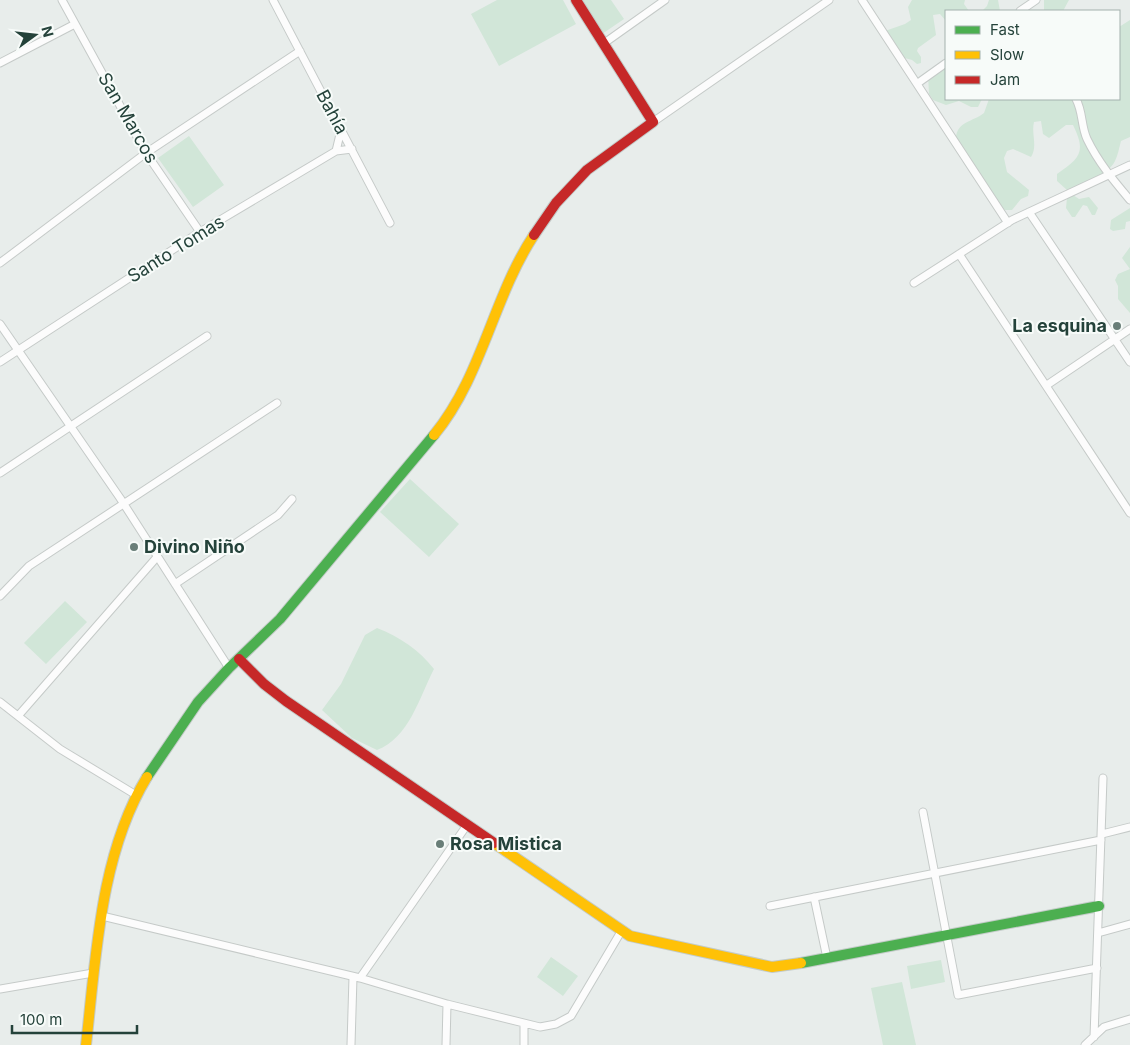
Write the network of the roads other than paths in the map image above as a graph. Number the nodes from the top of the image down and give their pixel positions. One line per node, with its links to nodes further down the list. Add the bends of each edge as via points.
1 (62, 0): 9 (street, San Marcos)
2 (273, 0): 11 (street, Bahía)
3 (576, 0): 10 (street)
4 (666, 0): 10 (street)
5 (829, 0): 16 (street)
6 (862, 0): 14 (street)
7 (1036, 0): 8 (street)
8 (1021, 10)
9 (75, 24): 12 (street); 20 (street, San Marcos)
10 (603, 44): 16 (street)
11 (300, 51): 17 (street, Bahía); 20 (street)
12 (0, 63)
13 (945, 64): 14 (street)
14 (918, 83): 25 (street)
15 (1076, 100): 22 (street, via 1087,139)
16 (652, 122): 48 (street, via 587,170 556,203 521,254 465,386 442,426 280,619)
17 (341, 130): 18 (street, Bahía); 19 (street)
18 (352, 149): 19 (street, Santo Tomas); 26 (street, Bahía)
19 (336, 152): 27 (street, Santo Tomas)
20 (146, 153): 27 (street, San Marcos); 29 (street)
21 (1130, 166): 22 (street)
22 (1109, 175): 23 (street); 24 (street)
23 (1130, 200)
24 (1029, 212): 25 (street); 34 (street)
25 (1008, 223): 28 (street)
26 (390, 224)
27 (200, 232): 35 (street, Santo Tomas)
28 (959, 254): 30 (street); 38 (street)
29 (0, 263)
30 (914, 284)
31 (0, 324): 35 (street)
32 (1130, 329): 34 (street)
33 (206, 336): 40 (street)
34 (1114, 339): 37 (street); 38 (street)
35 (19, 352): 36 (street, Santo Tomas); 40 (street)
36 (0, 362)
37 (1130, 362)
38 (1047, 385): 44 (street)
39 (277, 403): 43 (street)
40 (71, 427): 41 (street); 43 (street)
41 (0, 473)
42 (292, 499): 46 (street, via 278,515)
43 (123, 504): 45 (street); 47 (street, via 29,566)
44 (1130, 513)
45 (157, 557): 46 (street); 51 (street)
46 (175, 584): 49 (street)
47 (0, 596)
48 (239, 659): 49 (street); 55 (street, via 286,701)
49 (229, 668): 53 (street, via 177,731)
50 (0, 702): 51 (street)
51 (18, 716): 53 (street, via 60,748)
52 (1104, 778): 57 (street)
53 (136, 795): 62 (street, via 116,845)
54 (923, 812): 58 (street)
55 (467, 825): 64 (street); 70 (street)
56 (1130, 827): 57 (street)
57 (1101, 837): 58 (street); 61 (street)
58 (935, 873): 59 (street); 66 (street)
59 (814, 897): 60 (street); 67 (street)
60 (770, 906)
61 (1099, 906): 65 (street); 66 (street)
62 (102, 916): 69 (street); 70 (street)
63 (1130, 924): 65 (street)
64 (622, 930): 67 (street, via 630,936 772,967); 74 (street, via 571,1016 549,1026)
65 (1098, 933): 68 (street)
66 (946, 935): 67 (street); 68 (street, via 958,994)
67 (827, 958)
68 (1097, 968): 75 (street)
69 (93, 973): 71 (street); 76 (street)
70 (357, 978): 72 (street); 77 (street)
71 (0, 989)
72 (447, 1004): 74 (street); 78 (street)
73 (1130, 1019): 75 (street, via 1104,1027)
74 (524, 1024): 79 (street)
75 (1094, 1037): 80 (street)
76 (86, 1045)
77 (351, 1045)
78 (446, 1045)
79 (524, 1045)
80 (1085, 1045)

